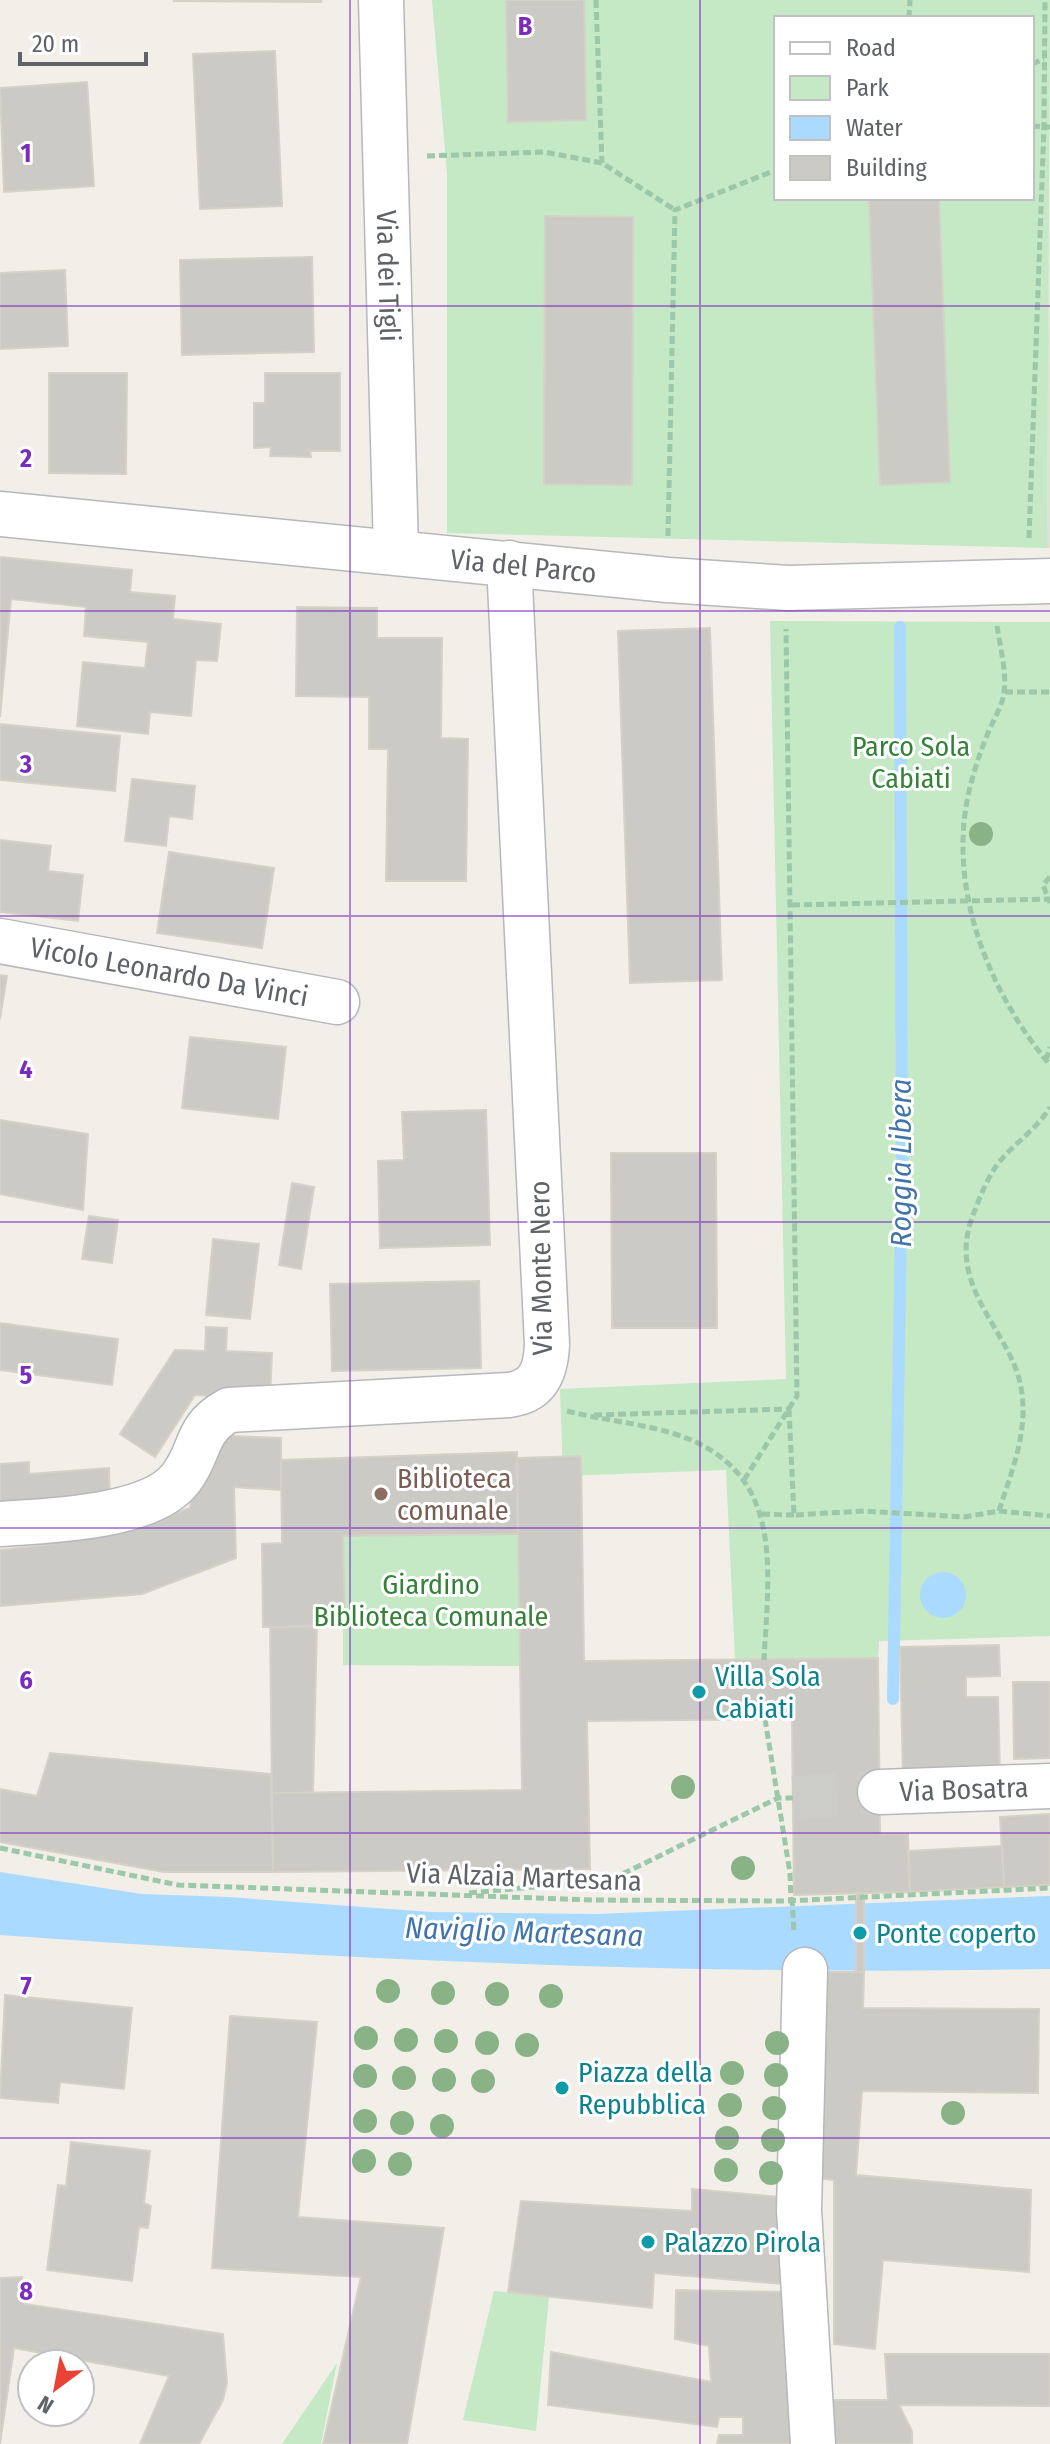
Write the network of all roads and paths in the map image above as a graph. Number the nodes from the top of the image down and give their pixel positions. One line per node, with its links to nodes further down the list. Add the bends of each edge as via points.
1 (381, 0): 7 (street, Via dei Tigli)
2 (596, 0): 8 (path)
3 (1045, 0): 4 (path)
4 (1044, 59): 5 (path); 6 (path)
5 (1034, 63)
6 (1047, 127): 16 (path, via 1032,532)
7 (385, 157): 8 (path, via 544,152); 12 (street, Via dei Tigli)
8 (602, 163): 10 (path)
9 (774, 171): 10 (path)
10 (675, 210): 14 (path)
11 (0, 514): 12 (street, Via del Parco)
12 (396, 551): 13 (street, Via del Parco)
13 (509, 563): 14 (street, Via del Parco); 29 (street, Via Monte Nero, via 547,1344)
14 (668, 580): 17 (street, Via del Parco)
15 (1050, 581): 16 (street, Via del Parco)
16 (1006, 582): 17 (street, Via del Parco); 18 (path, via 997,624)
17 (788, 588): 23 (path)
18 (1005, 692): 19 (path); 21 (path, via 968,794 962,845)
19 (1050, 692)
20 (1050, 877): 22 (path, via 1043,885)
21 (969, 899): 22 (path); 23 (path); 27 (path, via 999,990 1028,1040)
22 (1049, 900)
23 (792, 905): 30 (path, via 797,1396)
24 (0, 941): 25 (street, Vicolo Leonardo Da Vinci)
25 (337, 1002)
26 (1050, 1047): 27 (path)
27 (1048, 1062)
28 (1050, 1107): 33 (path, via 1001,1160 968,1230 976,1298 1020,1384 1022,1446)
29 (538, 1383): 31 (path, via 568,1412); 37 (street, Via Monte Nero, via 509,1395 229,1410 206,1425 182,1478 161,1496 106,1512)
30 (789, 1409): 31 (path); 32 (path); 35 (path)
31 (588, 1415): 32 (path, via 674,1434 709,1449)
32 (744, 1480): 34 (path)
33 (999, 1511): 35 (path, via 964,1517 864,1511); 36 (path)
34 (762, 1514): 35 (path); 38 (path, via 767,1581)
35 (794, 1515)
36 (1050, 1516)
37 (0, 1524)
38 (764, 1660)
39 (765, 1719): 42 (path)
40 (1050, 1786): 41 (street, Via Bosatra)
41 (880, 1792)
42 (778, 1798): 43 (path); 46 (path, via 610,1880); 47 (path)
43 (793, 1798)
44 (0, 1848): 46 (path, Via Alzaia Martesana, via 178,1885)
45 (1050, 1888): 47 (path, Via Alzaia Martesana)
46 (448, 1895): 47 (path, Via Alzaia Martesana)
47 (792, 1901)
48 (805, 1970): 49 (street, via 799,2210)
49 (813, 2444)

